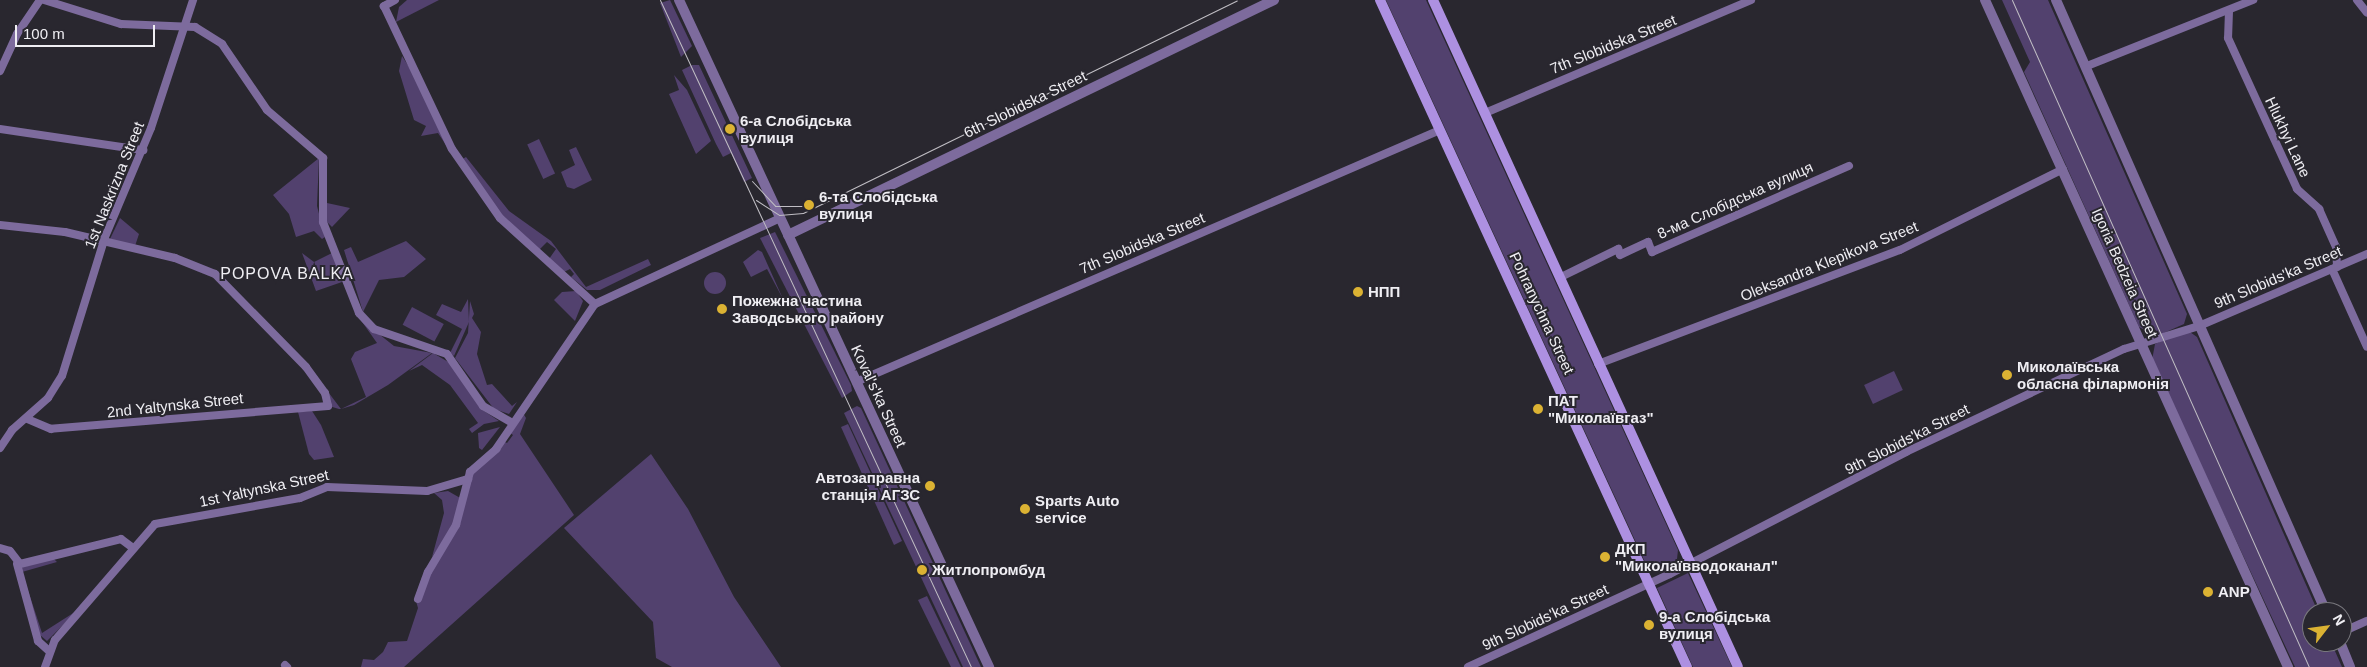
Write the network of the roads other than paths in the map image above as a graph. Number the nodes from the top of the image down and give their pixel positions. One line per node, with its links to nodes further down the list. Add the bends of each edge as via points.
1 (42, 0): 15 (street, via 121,24); 17 (street, via 17,34)
2 (193, 0): 15 (street, 1st Naskrizna Street)
3 (395, 0): 31 (street, via 384,6 435,121 498,216)
4 (679, 0): 24 (street, Koval's'ka Street)
5 (1274, 0): 26 (street, 6th Slobidska Street)
6 (1380, 0): 20 (main road, Pohranychna Street)
7 (1433, 0): 18 (main road, Pohranychna Street)
8 (1751, 0): 18 (street, 7th Slobidska Street)
9 (1985, 0): 23 (street, Igoria Bedzeia Street)
10 (2056, 0): 16 (street)
11 (2253, 0): 13 (street)
12 (2357, 0): 14 (street)
13 (2229, 11): 16 (street); 29 (street, Hlukhyi Lane, via 2228,38 2297,189 2319,209 2336,246)
14 (2367, 13)
15 (184, 27): 21 (street, 1st Naskrizna Street); 38 (street, via 195,27 222,44 267,110 323,158 323,222 358,313 374,329 447,354 483,406)
16 (2086, 66): 32 (street)
17 (0, 71)
18 (1485, 113): 30 (main road, Pohranychna Street)
19 (0, 129): 21 (street)
20 (1440, 130): 36 (street, 7th Slobidska Street); 45 (main road, Pohranychna Street)
21 (143, 150): 27 (street, 1st Naskrizna Street)
22 (1849, 166): 30 (street, 8-ма Слобідська вулиця, via 1652,252 1648,242 1620,255 1618,249)
23 (2063, 169): 33 (street, Igoria Bedzeia Street); 35 (street, Oleksandra Klepikova Street, via 1900,250)
24 (780, 218): 26 (street, Koval's'ka Street); 31 (street)
25 (0, 225): 27 (street)
26 (788, 235): 36 (street, Koval's'ka Street)
27 (104, 242): 37 (street, 1st Naskrizna Street, via 62,376 48,398); 37 (street, 2nd Yaltynska Street, via 187,261 220,277 306,367 325,393 328,406 64,428 42,428)
28 (2367, 254): 29 (street, 9th Slobids'ka Street)
29 (2334, 268): 32 (street, 9th Slobids'ka Street); 34 (street, Hlukhyi Lane)
30 (1560, 276): 35 (main road, Pohranychna Street)
31 (595, 304): 38 (street)
32 (2199, 326): 33 (street, 9th Slobids'ka Street); 47 (street)
33 (2140, 345): 43 (street, 9th Slobids'ka Street, via 1906,452); 57 (street, Igoria Bedzeia Street)
34 (2367, 348)
35 (1598, 364): 43 (main road, Pohranychna Street)
36 (856, 382): 53 (street, Koval's'ka Street)
37 (27, 419): 39 (street, 1st Naskrizna Street, via 12,430)
38 (512, 423): 40 (street, via 496,449)
39 (0, 448)
40 (468, 479): 42 (street, 1st Yaltynska Street, via 427,491 381,486 326,488 300,498 155,524); 46 (street, via 456,525 428,572)
41 (0, 548): 44 (street, via 10,551)
42 (133, 548): 44 (street, via 121,539); 50 (street, 1st Yaltynska Street)
43 (1689, 562): 45 (street, 9th Slobids'ka Street); 56 (main road, Pohranychna Street)
44 (17, 564): 50 (street, via 36,636)
45 (1648, 584): 54 (street, 9th Slobids'ka Street); 55 (main road, Pohranychna Street)
46 (418, 599)
47 (2322, 602)
48 (2367, 621): 49 (street)
49 (2352, 628)
50 (48, 650): 52 (street, 1st Yaltynska Street)
51 (2344, 652): 58 (street)
52 (45, 667)
53 (989, 667)
54 (1468, 667)
55 (1687, 667)
56 (1738, 667)
57 (2288, 667)
58 (2350, 667)

